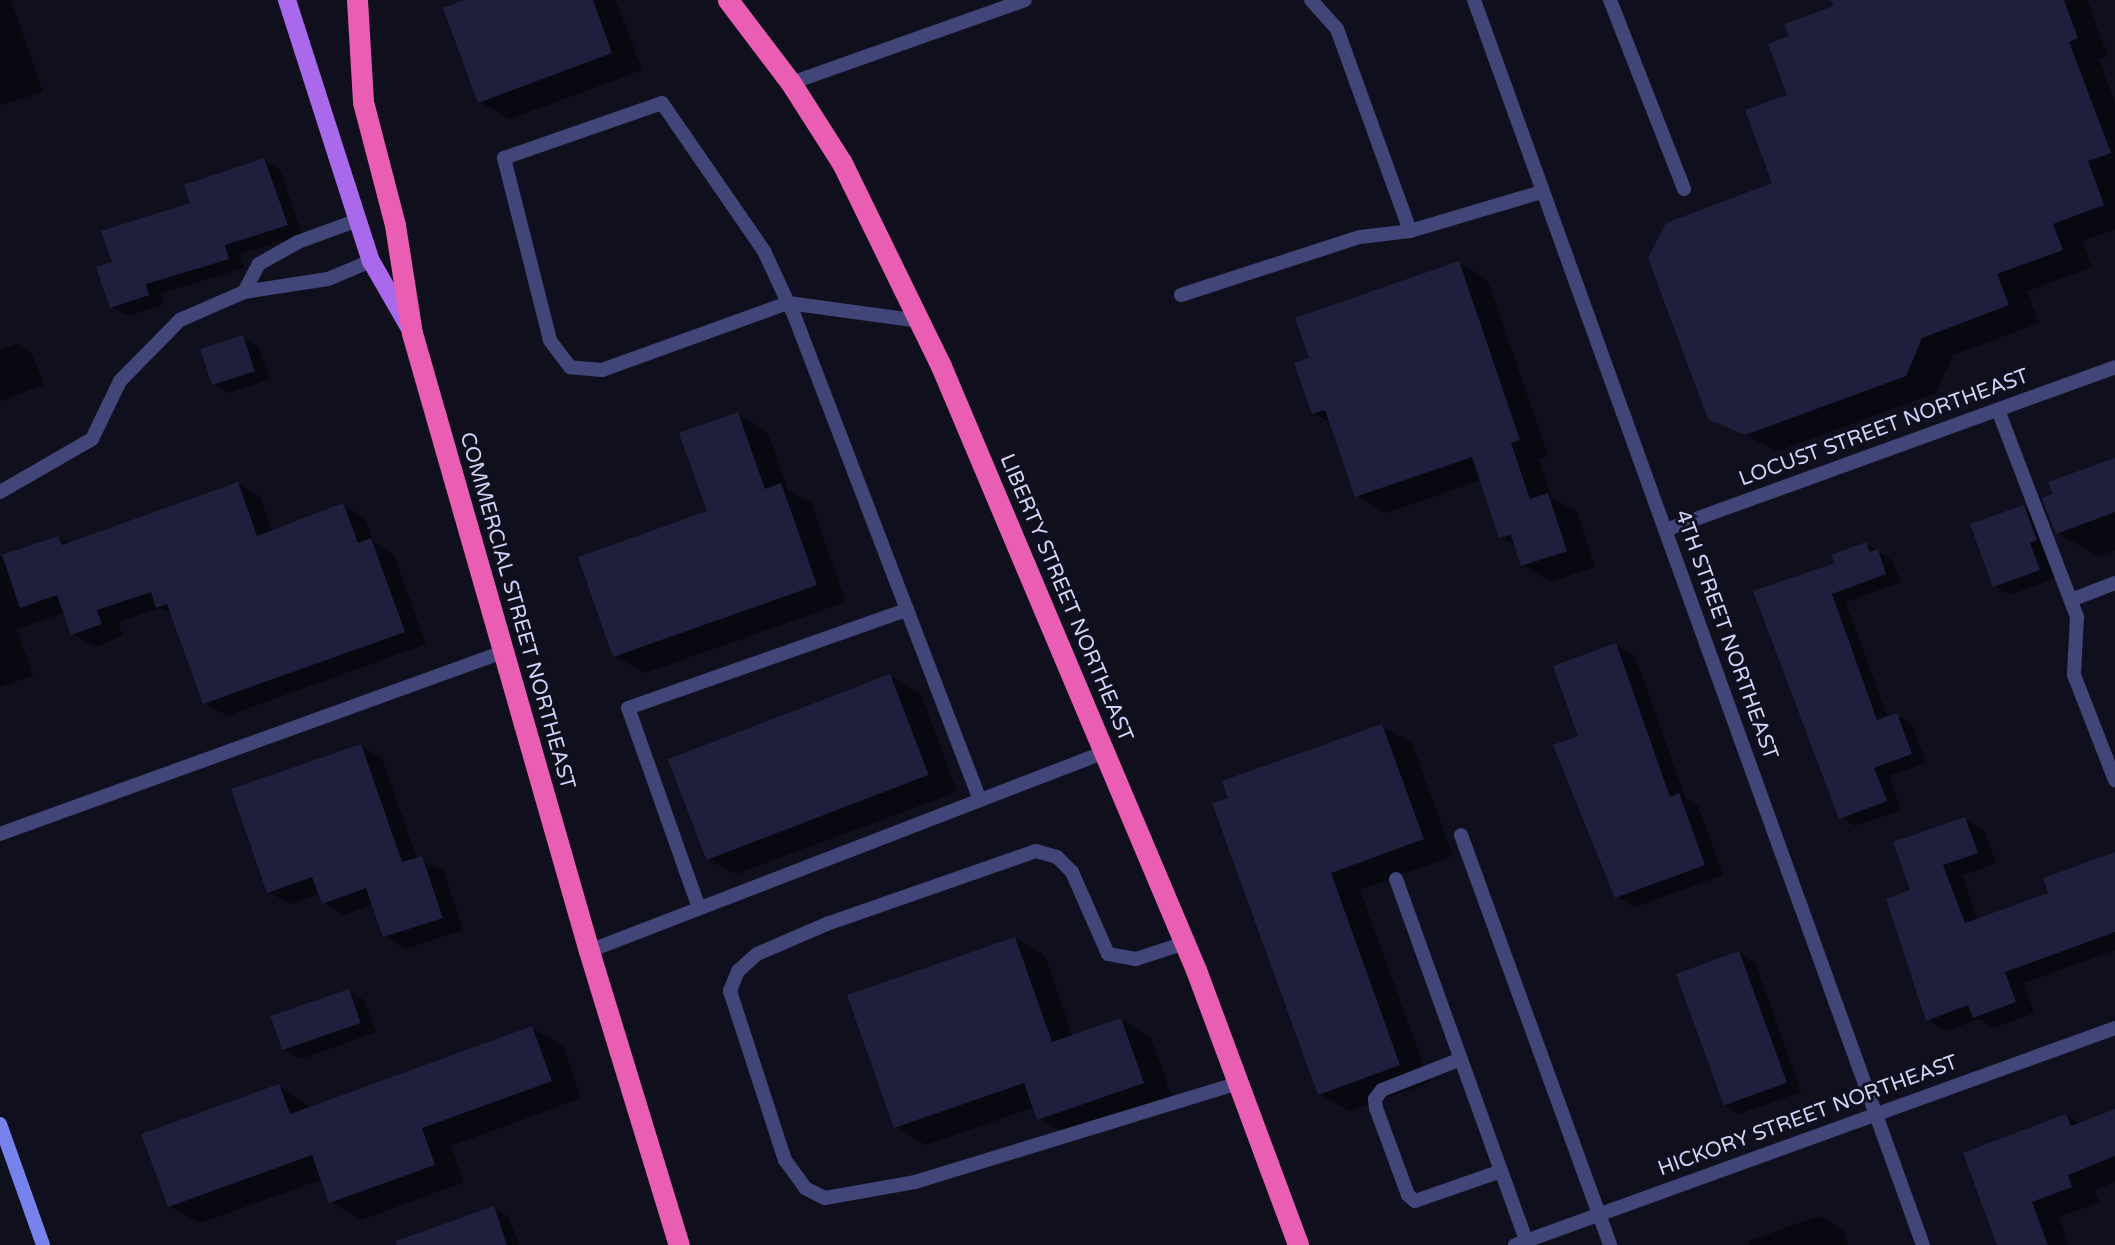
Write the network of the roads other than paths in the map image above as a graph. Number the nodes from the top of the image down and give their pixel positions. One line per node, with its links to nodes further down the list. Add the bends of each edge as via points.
1 (287, 0): 11 (main road, COMMERCIAL STREET NORTHEAST)
2 (357, 0): 18 (highway, via 363,103 395,225)
3 (728, 0): 8 (highway, LIBERTY STREET NORTHEAST)
4 (1025, 0): 8 (street)
5 (1311, 0): 12 (street, via 1337,29)
6 (1474, 0): 10 (street, 4TH STREET NORTHEAST)
7 (1610, 0): 9 (street)
8 (791, 83): 17 (highway, LIBERTY STREET NORTHEAST, via 870,216)
9 (1684, 189)
10 (1542, 192): 12 (street); 22 (street, 4TH STREET NORTHEAST, via 1647,489)
11 (358, 220): 13 (main road, COMMERCIAL STREET NORTHEAST); 14 (street, via 298,242 259,264)
12 (1410, 231): 15 (street, via 1360,237)
13 (371, 261): 14 (street, via 328,279); 18 (main road, COMMERCIAL STREET NORTHEAST)
14 (244, 292): 21 (street, via 180,320 120,381 92,439)
15 (1181, 295)
16 (788, 303): 16 (street, via 765,251 662,103 504,158 550,340 570,368 602,370); 17 (street); 25 (street)
17 (920, 321): 27 (highway, LIBERTY STREET NORTHEAST)
18 (412, 333): 26 (highway, COMMERCIAL STREET NORTHEAST)
19 (2115, 367): 20 (street, LOCUST STREET NORTHEAST)
20 (1998, 410): 22 (street, LOCUST STREET NORTHEAST); 24 (street)
21 (0, 492)
22 (1668, 529): 39 (street, 4TH STREET NORTHEAST)
23 (2115, 583): 24 (street)
24 (2071, 600): 28 (street, via 2079,630 2074,675)
25 (907, 610): 29 (street); 33 (street, via 628,708)
26 (502, 652): 30 (street); 35 (highway, COMMERCIAL STREET NORTHEAST)
27 (1105, 752): 29 (street); 34 (highway, LIBERTY STREET NORTHEAST)
28 (2115, 780)
29 (980, 800): 33 (street)
30 (0, 834)
31 (1461, 835): 42 (street)
32 (1396, 879): 37 (street)
33 (699, 908): 35 (street)
34 (1185, 943): 38 (highway, LIBERTY STREET NORTHEAST); 38 (street, via 1136,959 1108,954 1072,872 1057,857 1036,851 779,944 738,971 730,991 785,1160 806,1188 825,1198 915,1182)
35 (589, 951): 45 (highway, COMMERCIAL STREET NORTHEAST)
36 (2115, 1028): 39 (street, HICKORY STREET NORTHEAST)
37 (1461, 1059): 41 (street); 41 (street, via 1382,1090 1375,1099 1376,1108 1408,1195 1415,1201)
38 (1238, 1083): 46 (highway, LIBERTY STREET NORTHEAST)
39 (1876, 1114): 42 (street, HICKORY STREET NORTHEAST); 48 (street, 4TH STREET NORTHEAST)
40 (0, 1124): 44 (street)
41 (1501, 1171): 43 (street)
42 (1599, 1214): 43 (street, HICKORY STREET NORTHEAST); 47 (street)
43 (1520, 1243)
44 (43, 1245)
45 (679, 1245)
46 (1298, 1245)
47 (1610, 1245)
48 (1923, 1245)

